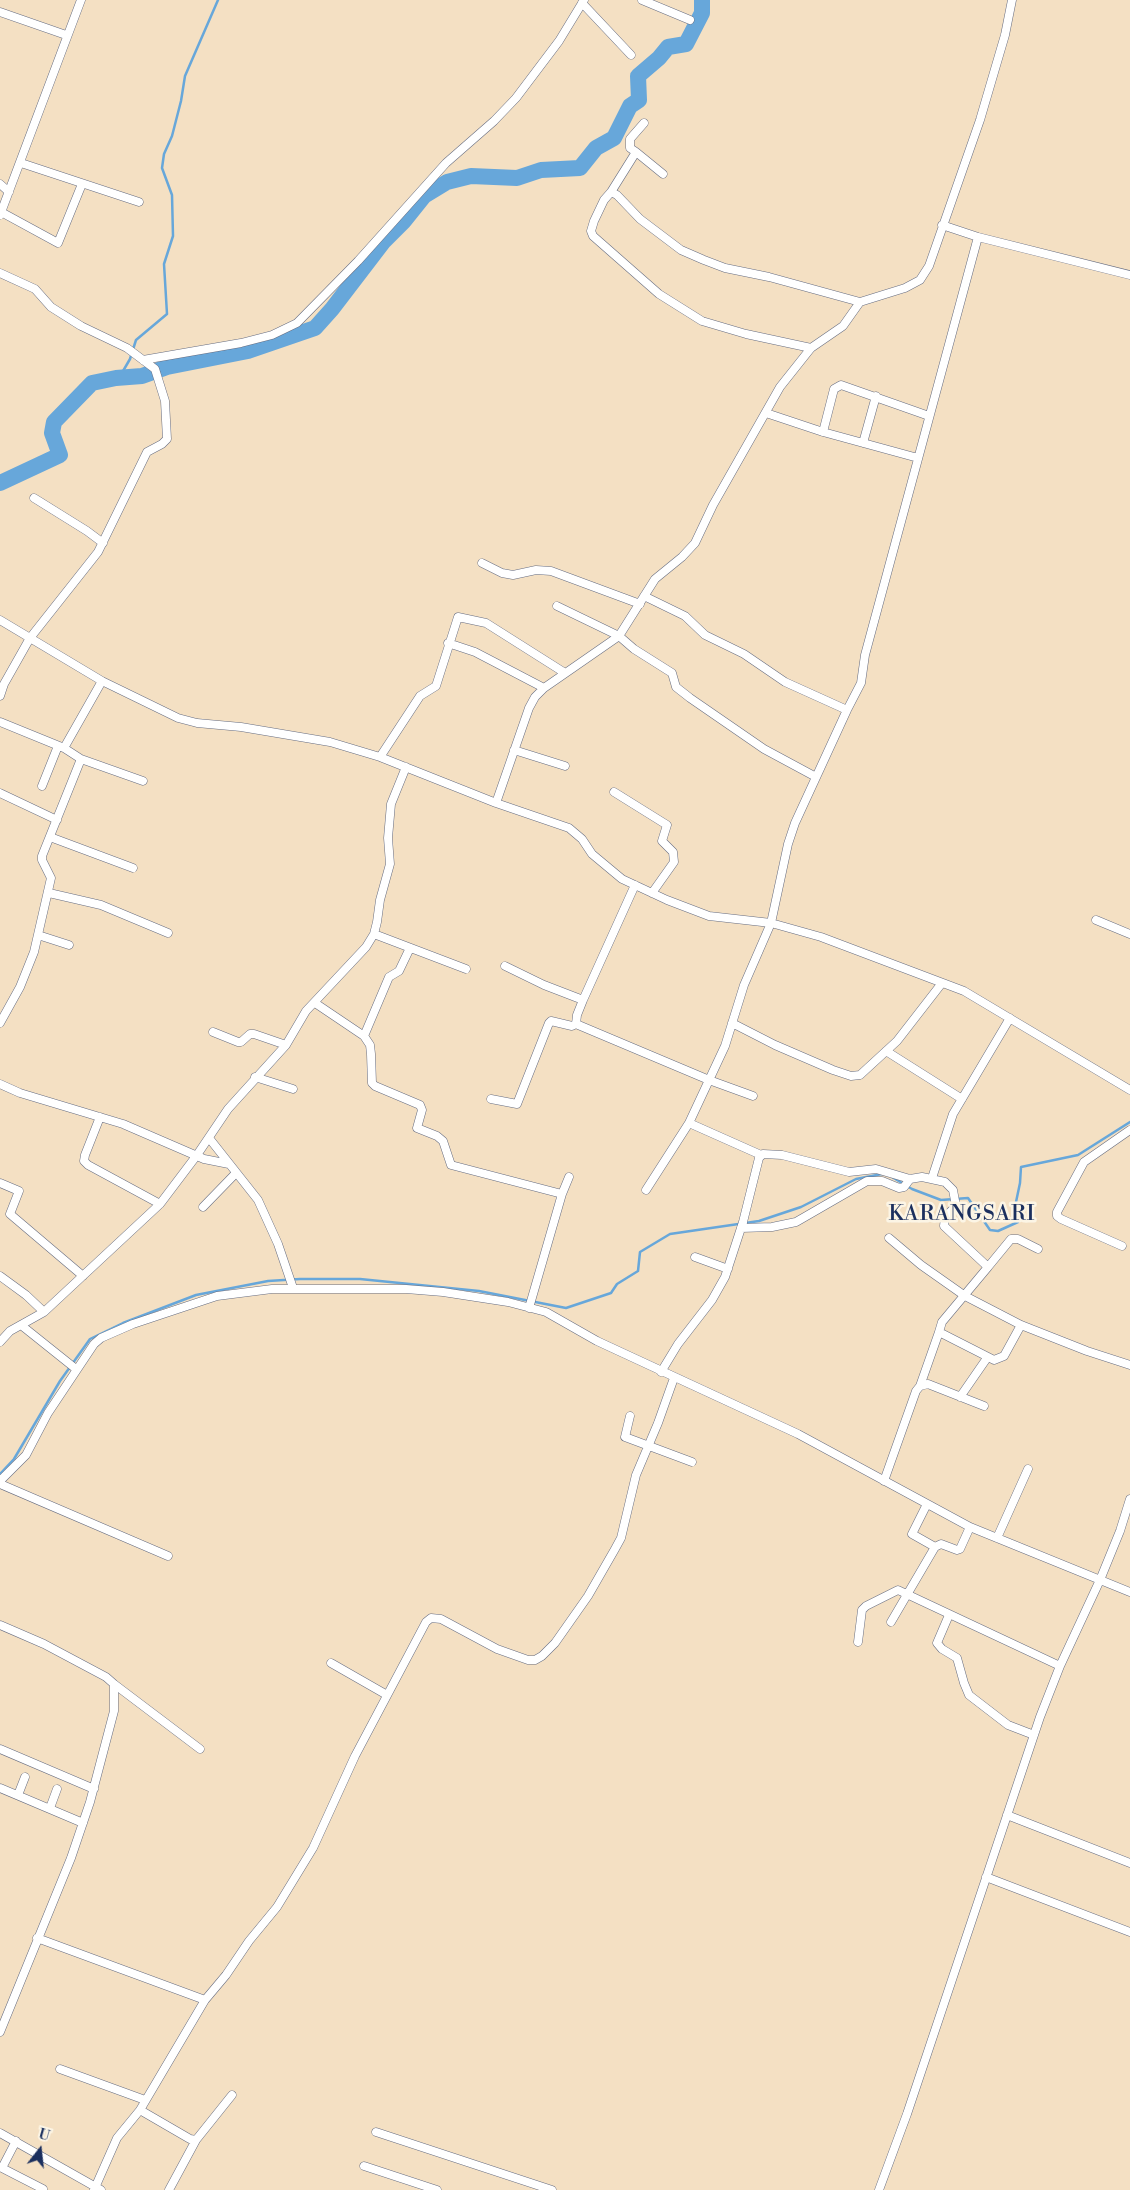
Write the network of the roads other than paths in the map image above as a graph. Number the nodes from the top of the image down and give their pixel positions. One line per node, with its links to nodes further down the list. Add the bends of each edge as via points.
1 (81, 0): 7 (street)
2 (642, 0): 6 (street)
3 (1012, 0): 19 (street, via 980,120)
4 (583, 2): 8 (street); 25 (street, via 559,41 516,98 446,163 297,323 272,335 241,343)
5 (0, 12): 7 (street)
6 (690, 20)
7 (66, 35): 11 (street)
8 (631, 55)
9 (644, 123): 10 (street, via 629,143)
10 (636, 152): 12 (street); 16 (street)
11 (21, 163): 14 (street); 15 (street)
12 (663, 174)
13 (0, 184): 15 (street)
14 (82, 184): 17 (street); 18 (street, via 58,244)
15 (9, 192): 18 (street)
16 (611, 192): 23 (street, via 674,245 704,260); 24 (street, via 594,221 593,236 659,294 702,321)
17 (139, 202)
18 (1, 213)
19 (942, 226): 20 (street); 23 (street, via 929,266 920,280)
20 (978, 237): 22 (street); 28 (street)
21 (0, 272): 25 (street, via 35,288 50,307 127,348)
22 (1130, 275)
23 (860, 302): 24 (street, via 843,326)
24 (811, 348): 27 (street, via 780,387)
25 (141, 359): 33 (street, via 156,372 165,401 167,439 146,452)
26 (876, 396): 28 (street); 29 (street, via 844,385 836,386); 30 (street)
27 (766, 413): 29 (street); 35 (street, via 695,543 654,579)
28 (929, 416): 31 (street)
29 (823, 432): 30 (street)
30 (863, 443): 31 (street)
31 (918, 458): 46 (street, via 865,655 861,683)
32 (34, 498): 33 (street)
33 (103, 543): 40 (street)
34 (482, 562): 36 (street, via 513,575 536,570 551,572)
35 (644, 596): 36 (street); 46 (street, via 684,616 705,635 744,654 785,682)
36 (640, 604): 39 (street)
37 (557, 606): 39 (street)
38 (0, 620): 40 (street)
39 (619, 636): 42 (street); 54 (street, via 672,672 676,687 690,698 764,749)
40 (30, 638): 43 (street); 45 (street)
41 (448, 643): 42 (street, via 458,617 472,619 486,623); 44 (street, via 475,652); 50 (street, via 436,686 420,696)
42 (565, 674): 44 (street)
43 (102, 681): 48 (street); 50 (street, via 178,718 330,742)
44 (544, 688): 49 (street, via 529,708)
45 (0, 696)
46 (847, 710): 54 (street)
47 (0, 722): 48 (street)
48 (61, 747): 51 (street); 56 (street)
49 (514, 750): 52 (street); 59 (street)
50 (380, 757): 53 (street)
51 (81, 758): 55 (street); 60 (street)
52 (565, 766)
53 (406, 767): 59 (street); 69 (street, via 392,804 388,838 390,864)
54 (816, 777): 67 (street, via 790,837)
55 (144, 781)
56 (42, 786)
57 (614, 792): 65 (street, via 667,825 662,841 673,852 674,862)
58 (0, 793): 60 (street)
59 (496, 803): 63 (street, via 569,828 592,854 622,879)
60 (58, 820): 61 (street)
61 (50, 837): 62 (street); 64 (street, via 42,860 51,878)
62 (133, 868)
63 (635, 885): 65 (street); 77 (street)
64 (49, 893): 68 (street, via 101,905); 71 (street)
65 (652, 893): 67 (street, via 709,916)
66 (1096, 920): 70 (street)
67 (771, 923): 76 (street, via 821,937); 81 (street, via 744,985)
68 (168, 933)
69 (374, 934): 73 (street); 78 (street)
70 (1130, 934)
71 (38, 935): 72 (street); 80 (street, via 20,987)
72 (69, 946)
73 (410, 948): 75 (street); 84 (street, via 399,971 390,976)
74 (505, 966): 77 (street)
75 (466, 968)
76 (942, 983): 79 (street, via 964,991); 86 (street, via 898,1041)
77 (583, 1000): 82 (street)
78 (315, 1002): 84 (street); 85 (street)
79 (1010, 1018): 91 (street); 93 (street)
80 (0, 1023)
81 (732, 1023): 86 (street, via 775,1045 851,1076 860,1075); 88 (street)
82 (576, 1024): 88 (street); 94 (street, via 548,1023 517,1104)
83 (213, 1032): 85 (street, via 238,1042 250,1034)
84 (364, 1036): 109 (street, via 370,1045 372,1082 420,1105 422,1111 417,1128 443,1141 450,1165)
85 (286, 1045): 87 (street)
86 (886, 1051): 93 (street)
87 (255, 1077): 90 (street); 98 (street, via 228,1108)
88 (709, 1080): 92 (street); 96 (street)
89 (0, 1084): 95 (street)
90 (293, 1089)
91 (1130, 1090)
92 (753, 1096)
93 (962, 1098): 105 (street, via 949,1122)
94 (491, 1099)
95 (100, 1117): 99 (street); 110 (street, via 84,1161)
96 (689, 1123): 100 (street); 108 (street)
97 (1130, 1130): 114 (street, via 1084,1162 1057,1212 1061,1219)
98 (209, 1138): 99 (street); 101 (street)
99 (197, 1155): 101 (street); 110 (street)
100 (761, 1155): 103 (street, via 772,1153 849,1172); 112 (street)
101 (230, 1164): 102 (street)
102 (236, 1172): 111 (street); 121 (street, via 258,1200)
103 (876, 1175): 107 (street); 107 (street, via 899,1188); 112 (street, via 796,1222 772,1227)
104 (568, 1177): 109 (street)
105 (932, 1178): 107 (street, via 922,1176); 117 (street, via 953,1190 956,1206 945,1221)
106 (0, 1183): 120 (street, via 19,1191 10,1214)
107 (908, 1183)
108 (646, 1190)
109 (562, 1194): 123 (street)
110 (160, 1204): 120 (street)
111 (203, 1207)
112 (741, 1226): 118 (street)
113 (889, 1238): 122 (street)
114 (1122, 1246)
115 (1038, 1249): 117 (street, via 1011,1239)
116 (695, 1257): 118 (street)
117 (988, 1267): 122 (street)
118 (728, 1269): 132 (street, via 712,1300)
119 (0, 1276): 124 (street)
120 (82, 1276): 124 (street)
121 (292, 1285): 123 (street, via 406,1289); 131 (street, via 217,1296 133,1324 101,1338)
122 (965, 1296): 126 (street); 127 (street, via 942,1322)
123 (530, 1306): 132 (street)
124 (44, 1312): 125 (street)
125 (21, 1324): 128 (street); 131 (street)
126 (1021, 1325): 129 (street, via 1004,1356 994,1360); 130 (street)
127 (939, 1332): 129 (street); 134 (street)
128 (0, 1342)
129 (988, 1358): 135 (street)
130 (1130, 1365)
131 (73, 1366): 142 (street, via 26,1455)
132 (661, 1372): 133 (street)
133 (674, 1378): 138 (street); 141 (street, via 798,1434)
134 (920, 1386): 135 (street, via 928,1384); 141 (street)
135 (960, 1397): 136 (street)
136 (984, 1406)
137 (630, 1416): 138 (street, via 625,1437)
138 (648, 1444): 139 (street); 159 (street, via 636,1475 621,1538 588,1596 542,1656 528,1660 497,1649 441,1619 431,1618)
139 (692, 1462)
140 (1028, 1468): 146 (street)
141 (884, 1480): 143 (street)
142 (0, 1482): 148 (street)
143 (927, 1504): 145 (street); 147 (street, via 912,1534)
144 (1129, 1505): 149 (street)
145 (970, 1526): 146 (street); 147 (street, via 957,1550 941,1544)
146 (997, 1538): 149 (street)
147 (935, 1547): 151 (street)
148 (168, 1556)
149 (1100, 1580): 150 (street); 157 (street)
150 (1130, 1592)
151 (908, 1594): 152 (street); 153 (street); 155 (street, via 898,1590 866,1606 862,1610)
152 (949, 1615): 157 (street); 160 (street, via 937,1643 957,1658 969,1694 1008,1725)
153 (891, 1622)
154 (0, 1625): 158 (street, via 44,1644)
155 (858, 1642)
156 (331, 1663): 159 (street)
157 (1060, 1666): 160 (street)
158 (114, 1684): 162 (street); 166 (street, via 114,1711)
159 (387, 1695): 175 (street, via 313,1848 277,1907)
160 (1034, 1735): 169 (street)
161 (0, 1749): 166 (street)
162 (200, 1749)
163 (25, 1778): 167 (street)
164 (0, 1788): 167 (street)
165 (56, 1789): 168 (street)
166 (94, 1789): 170 (street)
167 (18, 1796): 168 (street)
168 (50, 1808): 170 (street)
169 (1007, 1815): 171 (street); 172 (street)
170 (83, 1823): 174 (street)
171 (1130, 1863)
172 (986, 1878): 173 (street); 191 (street)
173 (1130, 1932)
174 (37, 1938): 175 (street); 176 (street)
175 (204, 2000): 179 (street)
176 (0, 2032)
177 (60, 2069): 179 (street)
178 (232, 2095): 183 (street)
179 (145, 2100): 180 (street)
180 (140, 2110): 183 (street); 187 (street, via 117,2138)
181 (376, 2132): 190 (street)
182 (0, 2133): 184 (street)
183 (196, 2140): 188 (street)
184 (16, 2141): 186 (street, via 2,2168); 187 (street)
185 (364, 2166): 189 (street)
186 (43, 2189)
187 (97, 2189)
188 (170, 2190)
189 (437, 2190)
190 (552, 2190)
191 (879, 2190)

